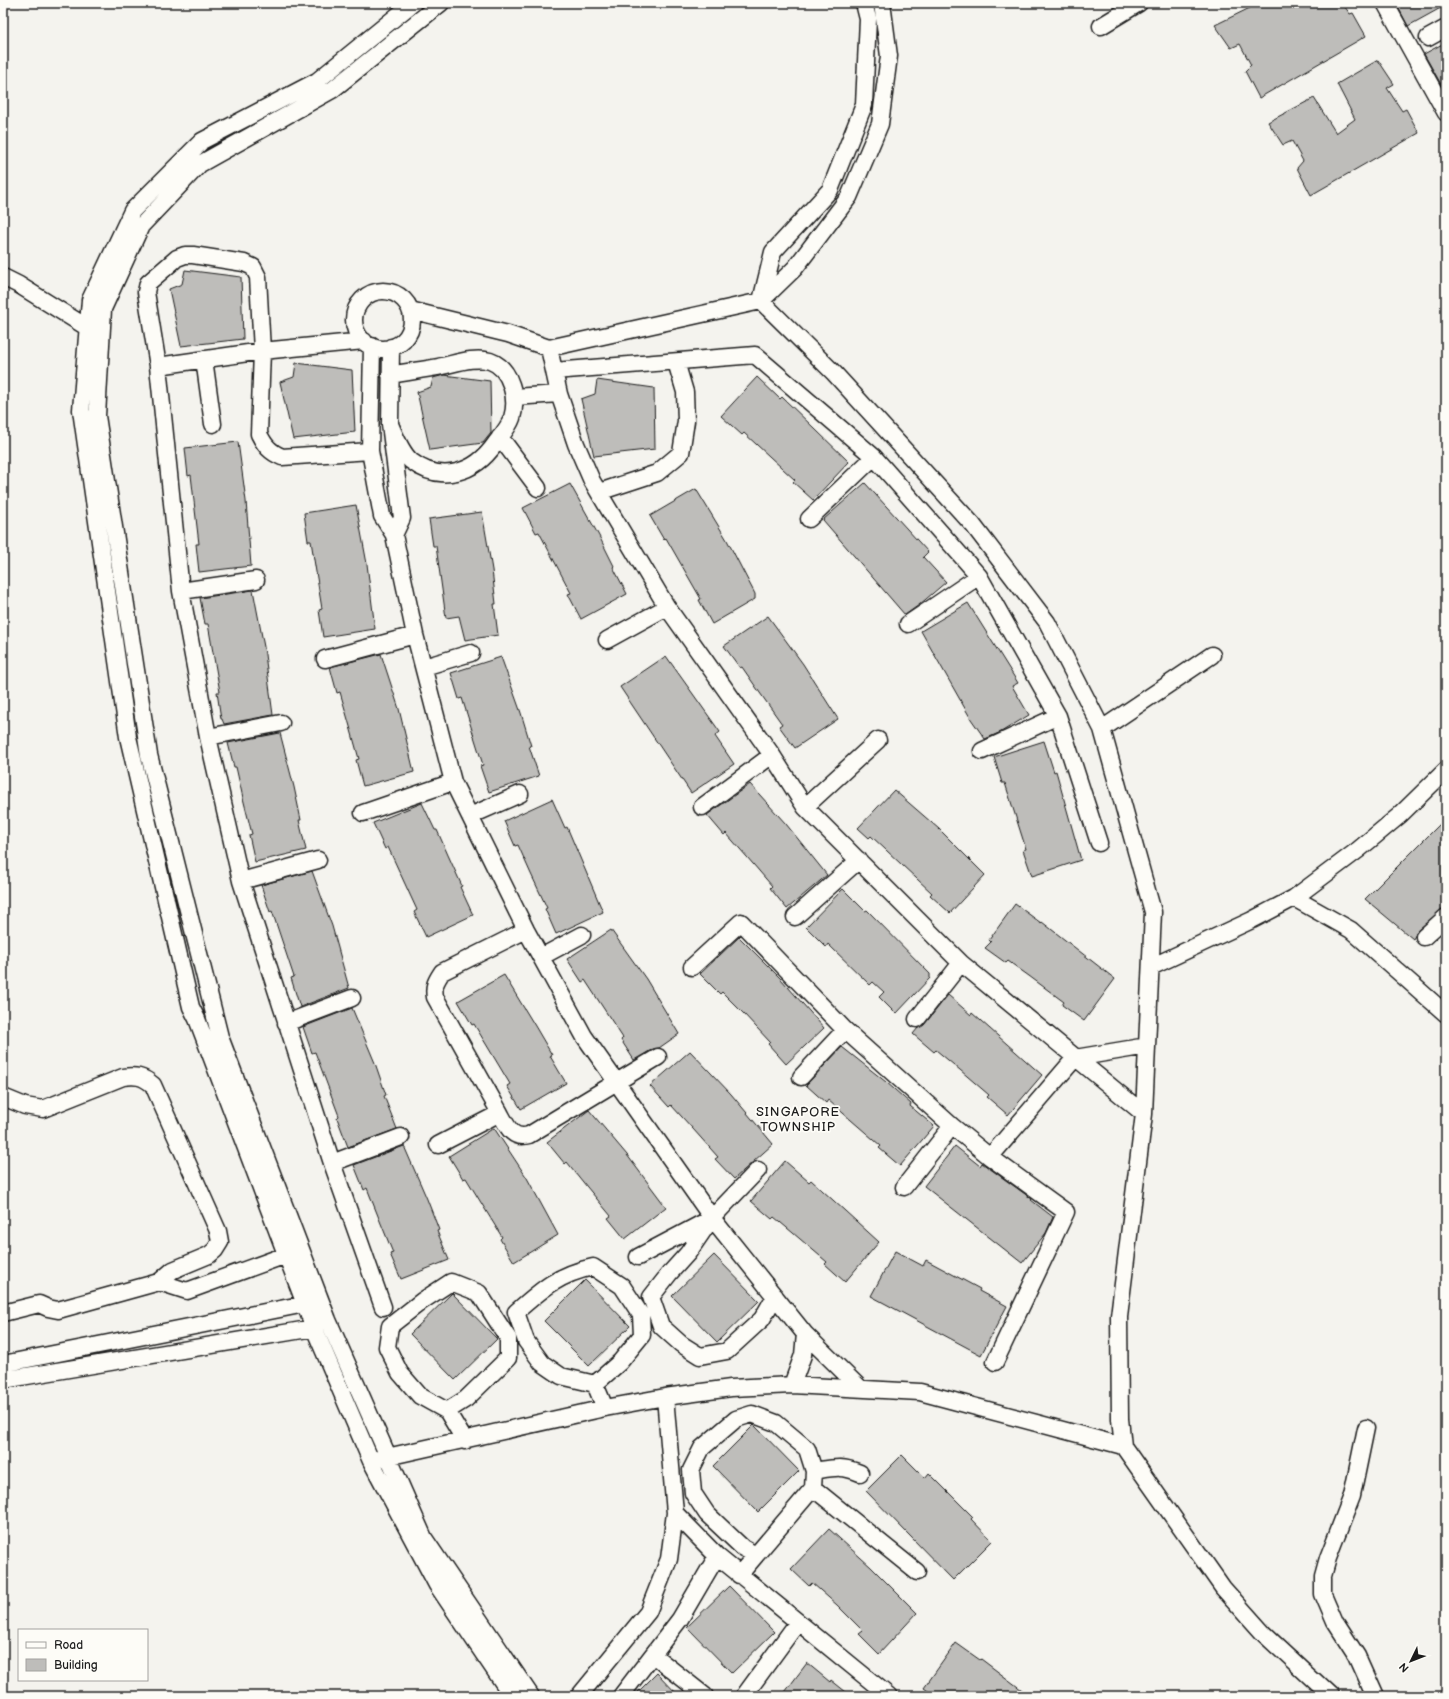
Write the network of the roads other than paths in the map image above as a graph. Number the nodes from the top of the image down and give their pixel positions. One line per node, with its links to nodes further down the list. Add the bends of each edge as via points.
1 (413, 3): 14 (street, via 317,81 202,141 132,211 90,300)
2 (441, 3): 116 (street, via 332,90 200,164 141,226 103,309 97,416 148,755 220,1037 328,1320)
3 (864, 3): 12 (street, via 868,19 864,105 830,190 773,252)
4 (882, 3): 12 (street, via 889,56 880,124 849,197 795,268)
5 (1140, 3): 7 (street)
6 (1385, 3): 10 (street)
7 (1101, 26)
8 (1446, 28): 9 (street)
9 (1428, 38)
10 (1444, 105)
11 (3, 277): 14 (street)
12 (761, 301): 17 (street); 48 (street, via 834,373 973,525 1046,622)
13 (410, 310): 15 (street, via 399,295 390,291 371,293 363,298 355,315 355,325 358,334); 16 (street, via 412,320 406,337); 17 (street, via 508,334)
14 (88, 328): 95 (street, via 81,410 128,737 191,1007)
15 (368, 344): 16 (street, via 381,348); 18 (street); 29 (street)
16 (391, 347): 23 (street)
17 (549, 348): 22 (street)
18 (262, 351): 19 (street); 21 (street, via 258,277 253,267 244,263 185,255 177,258 148,283 146,292); 29 (street, via 259,434 273,454 282,457)
19 (204, 359): 21 (street); 26 (street)
20 (676, 362): 22 (street); 30 (street, via 755,355); 32 (street, via 685,392 686,421 681,453 657,473)
21 (158, 366): 37 (street)
22 (554, 371): 24 (street)
23 (390, 375): 25 (street, via 475,360 490,361 505,372); 27 (street)
24 (559, 394): 25 (street); 32 (street, via 576,444)
25 (514, 397): 28 (street, via 512,418)
26 (213, 424)
27 (390, 424): 28 (street, via 399,444 411,461 433,473 455,474 477,463); 34 (street, via 402,518)
28 (500, 437): 31 (street)
29 (370, 451): 34 (street, via 382,516)
30 (874, 457): 33 (street); 35 (street)
31 (538, 488)
32 (599, 492): 38 (street)
33 (809, 519)
34 (394, 535): 40 (street)
35 (979, 576): 39 (street); 46 (street)
36 (256, 580): 37 (street)
37 (181, 591): 49 (street)
38 (667, 607): 41 (street); 52 (street)
39 (908, 624)
40 (415, 635): 44 (street); 45 (street)
41 (607, 640)
42 (471, 653): 45 (street)
43 (1212, 655): 48 (street)
44 (325, 659)
45 (424, 667): 54 (street)
46 (1058, 716): 51 (street); 60 (street)
47 (281, 723): 49 (street)
48 (1102, 729): 73 (street, via 1153,912)
49 (208, 737): 63 (street)
50 (878, 740): 57 (street)
51 (982, 751)
52 (772, 755): 56 (street); 57 (street)
53 (1446, 770): 64 (street, via 1400,815)
54 (453, 782): 58 (street); 59 (street)
55 (520, 794): 59 (street)
56 (702, 807)
57 (806, 807): 62 (street)
58 (363, 813)
59 (470, 816): 67 (street)
60 (1099, 843)
61 (318, 860): 63 (street)
62 (858, 860): 65 (street); 71 (street)
63 (241, 881): 77 (street)
64 (1294, 898): 73 (street); 75 (street, via 1351,930)
65 (795, 917)
66 (1446, 917): 69 (street)
67 (526, 930): 70 (street); 85 (street, via 442,972 436,980 434,989 435,997)
68 (582, 935): 70 (street)
69 (1424, 937)
70 (541, 957): 83 (street, via 584,1036)
71 (961, 963): 76 (street); 81 (street)
72 (692, 967): 78 (street, via 740,922)
73 (1151, 967): 79 (street)
74 (352, 998): 77 (street)
75 (1446, 1014)
76 (917, 1019)
77 (286, 1023): 91 (street)
78 (844, 1030): 82 (street); 87 (street)
79 (1147, 1046): 81 (street); 86 (street)
80 (658, 1057): 83 (street)
81 (1075, 1058): 86 (street); 90 (street)
82 (801, 1077)
83 (616, 1082): 85 (street, via 522,1137 514,1134); 94 (street)
84 (3, 1097): 97 (street, via 25,1106 43,1109 123,1077 135,1075 153,1084 218,1231 220,1242 209,1255 173,1270)
85 (500, 1113): 89 (street)
86 (1144, 1114): 115 (street, via 1119,1316 1120,1419)
87 (952, 1126): 90 (street); 93 (street)
88 (402, 1137): 91 (street)
89 (438, 1145)
90 (990, 1157): 104 (street, via 1066,1212)
91 (332, 1163): 100 (street)
92 (758, 1170): 94 (street)
93 (904, 1187)
94 (712, 1218): 96 (street); 98 (street); 98 (street, via 688,1253 651,1297 661,1326 681,1344 700,1356 727,1351 762,1319)
95 (286, 1255): 97 (street, via 187,1291); 99 (street)
96 (638, 1257)
97 (159, 1282): 101 (street, via 58,1310 39,1304)
98 (775, 1296): 103 (street)
99 (305, 1304): 102 (street); 105 (street)
100 (383, 1307)
101 (3, 1313)
102 (314, 1328): 106 (street); 117 (street)
103 (805, 1334): 108 (street, via 803,1355); 109 (street)
104 (995, 1362)
105 (3, 1364)
106 (3, 1380)
107 (595, 1384): 107 (street, via 620,1362 642,1335 642,1316 622,1286 593,1266 574,1271 553,1282 516,1312 526,1341 542,1363 561,1376); 111 (street)
108 (792, 1384): 109 (street); 110 (street, via 732,1388)
109 (861, 1389): 115 (street, via 920,1392)
110 (665, 1397): 111 (street); 121 (street)
111 (605, 1408): 114 (street)
112 (447, 1411): 112 (street, via 420,1396 400,1373 387,1347 390,1326 451,1282 479,1293 508,1338 508,1358 466,1399); 114 (street)
113 (1366, 1428): 136 (street, via 1352,1496 1323,1576 1323,1594 1335,1622 1358,1656)
114 (465, 1441): 116 (street)
115 (1123, 1446): 135 (street, via 1223,1588 1264,1634)
116 (388, 1456): 117 (street); 129 (street, via 424,1538)
117 (371, 1461): 128 (street, via 437,1585)
118 (814, 1471): 119 (street, via 837,1467); 120 (street); 122 (street, via 807,1449 776,1422 752,1414 736,1419 702,1448 691,1470 693,1493 707,1514 743,1548)
119 (860, 1473)
120 (814, 1488): 122 (street); 124 (street)
121 (675, 1513): 123 (street); 130 (street, via 669,1559 648,1612)
122 (756, 1555): 125 (street)
123 (717, 1556): 125 (street); 127 (street, via 680,1619)
124 (917, 1572)
125 (740, 1575): 126 (street)
126 (798, 1622): 133 (street); 134 (street)
127 (653, 1655): 131 (street); 132 (street)
128 (512, 1696)
129 (531, 1696)
130 (579, 1696)
131 (621, 1696)
132 (705, 1696)
133 (744, 1696)
134 (889, 1696)
135 (1331, 1696)
136 (1375, 1696)

